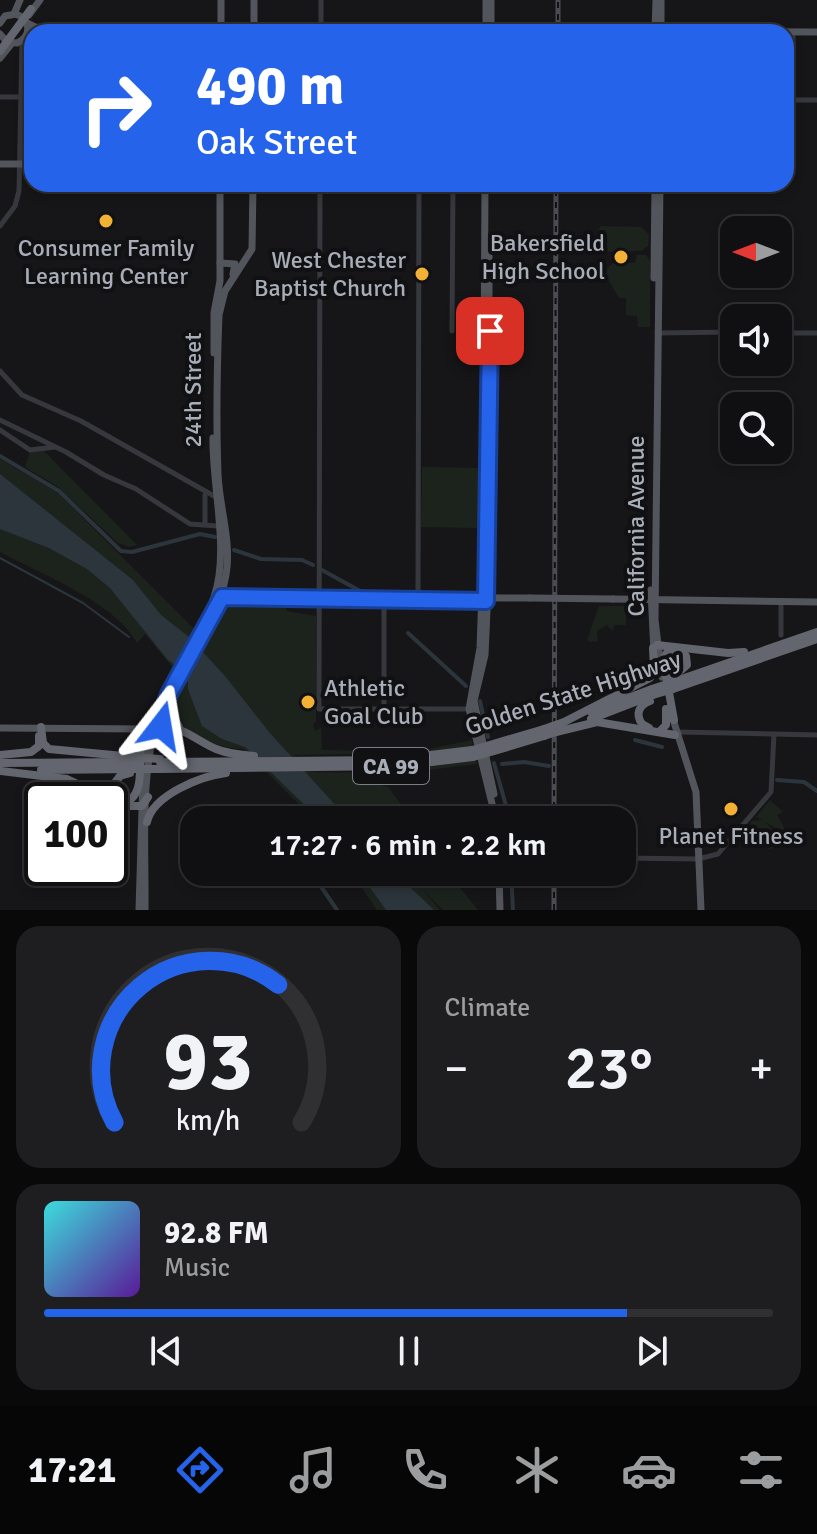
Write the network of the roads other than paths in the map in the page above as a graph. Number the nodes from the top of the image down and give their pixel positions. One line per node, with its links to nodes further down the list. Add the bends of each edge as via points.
1 (20, 0): 8 (main road)
2 (221, 0): 11 (main road)
3 (254, 0): 12 (main road)
4 (321, 0): 13 (street)
5 (489, 0): 14 (main road)
6 (658, 0): 15 (main road)
7 (34, 3): 8 (main road); 21 (highway, bridge)
8 (22, 18): 9 (main road); 10 (main road); 20 (main road)
9 (0, 22)
10 (31, 24)
11 (223, 24)
12 (254, 24)
13 (321, 24)
14 (489, 24)
15 (658, 24)
16 (794, 32): 17 (main road)
17 (817, 32)
18 (0, 37): 20 (main road)
19 (24, 38): 20 (main road)
20 (19, 41): 22 (main road); 24 (street)
21 (0, 49)
22 (0, 58)
23 (0, 97): 24 (street)
24 (20, 97): 25 (street); 29 (street)
25 (24, 97)
26 (794, 100): 27 (street)
27 (817, 100)
28 (0, 164): 29 (main road)
29 (20, 164): 30 (main road); 39 (street, via 17,202)
30 (24, 164)
31 (220, 192): 42 (main road, 24th Street)
32 (253, 192): 44 (main road, 24th Street, via 251,253)
33 (320, 192): 63 (street)
34 (419, 192): 65 (street)
35 (453, 192): 45 (street)
36 (487, 192): 40 (main road)
37 (658, 192): 47 (main road, California Avenue)
38 (658, 192): 67 (main road, California Avenue)
39 (0, 226)
40 (487, 232): 41 (main road); 43 (main road)
41 (485, 261): 43 (main road); 66 (main road)
42 (220, 263): 44 (main road, via 237,267); 57 (main road, 24th Street, via 214,316)
43 (490, 271): 66 (main road)
44 (220, 305): 58 (main road, 24th Street, via 218,472)
45 (452, 331)
46 (720, 332): 47 (street)
47 (657, 333): 67 (main road, California Avenue)
48 (792, 333): 49 (street)
49 (817, 333)
50 (0, 371): 56 (street, via 22,395 150,458)
51 (1, 422): 53 (street)
52 (0, 430): 55 (street, via 27,449)
53 (45, 442): 54 (street); 55 (street)
54 (56, 447): 55 (street); 60 (street)
55 (42, 450)
56 (205, 494): 57 (street); 59 (street)
57 (214, 496): 58 (main road); 61 (main road, 24th Street)
58 (223, 512): 62 (main road, 24th Street, via 228,561)
59 (205, 523): 60 (street); 61 (street)
60 (194, 525): 61 (street)
61 (217, 525): 62 (main road, 24th Street)
62 (218, 597): 63 (main road); 75 (main road)
63 (318, 597): 64 (main road); 80 (street, via 319,709)
64 (384, 598): 65 (main road); 80 (street)
65 (418, 598): 66 (main road)
66 (485, 598): 67 (main road, bridge); 73 (main road); 78 (main road, via 485,655)
67 (653, 601): 68 (main road); 74 (main road, California Avenue)
68 (781, 602): 69 (main road); 71 (street)
69 (817, 602)
70 (817, 632): 71 (highway, Golden State Highway)
71 (780, 639): 74 (highway, via 732,653); 76 (highway, Golden State Highway)
72 (817, 639): 76 (highway, Golden State Highway)
73 (480, 648): 78 (main road); 81 (main road)
74 (656, 649): 76 (main road); 82 (main road, California Avenue); 83 (highway, via 650,678); 84 (main road, California Avenue)
75 (176, 676): 77 (main road); 88 (main road)
76 (669, 682): 79 (highway, bridge); 84 (highway)
77 (173, 688): 88 (main road); 89 (highway, via 170,711)
78 (476, 689): 107 (main road, via 476,720)
79 (653, 693): 83 (highway, Golden State Highway); 83 (highway, Golden State Highway); 87 (highway, via 638,717 644,726)
80 (384, 709): 81 (street)
81 (469, 709): 106 (main road)
82 (666, 709): 87 (highway); 91 (main road, California Avenue)
83 (582, 719): 90 (highway, Golden State Highway / CA 99, bridge); 90 (highway, Golden State Highway / CA 99, bridge); 91 (highway)
84 (674, 720): 91 (main road, California Avenue)
85 (41, 727): 86 (main road); 88 (main road); 94 (highway, via 34,750); 98 (highway, via 49,749)
86 (0, 728)
87 (661, 730): 91 (highway)
88 (150, 731): 89 (highway, via 168,726); 98 (highway, via 141,746 137,792 120,799 115,781); 103 (main road); 105 (main road)
89 (182, 731): 95 (highway)
90 (544, 732): 97 (highway, Golden State Highway / CA 99, bridge, via 473,753)
91 (675, 733): 92 (street); 102 (main road, California Avenue); 102 (main road, California Avenue)
92 (774, 734): 93 (street); 110 (street, via 769,796 720,851)
93 (817, 735)
94 (0, 755)
95 (240, 758): 97 (highway, Golden State Highway / CA 99); 99 (highway)
96 (0, 763): 98 (highway)
97 (307, 764): 100 (highway, Golden State Highway / CA 99)
98 (134, 765): 99 (highway, bridge); 99 (highway, bridge); 101 (highway)
99 (161, 765): 100 (highway, Golden State Highway / CA 99)
100 (258, 768): 108 (highway, via 209,777 157,803)
101 (0, 771): 105 (highway, via 67,779 124,806)
102 (693, 783): 104 (main road, California Avenue)
103 (148, 797): 105 (highway); 108 (main road)
104 (695, 798): 110 (main road, California Avenue); 110 (main road, California Avenue)
105 (142, 806): 112 (main road)
106 (495, 806)
107 (496, 806)
108 (147, 822): 113 (main road)
109 (636, 858): 110 (street)
110 (696, 859): 115 (main road, California Avenue)
111 (502, 886): 114 (main road)
112 (139, 910)
113 (145, 910)
114 (502, 910)
115 (699, 910)

